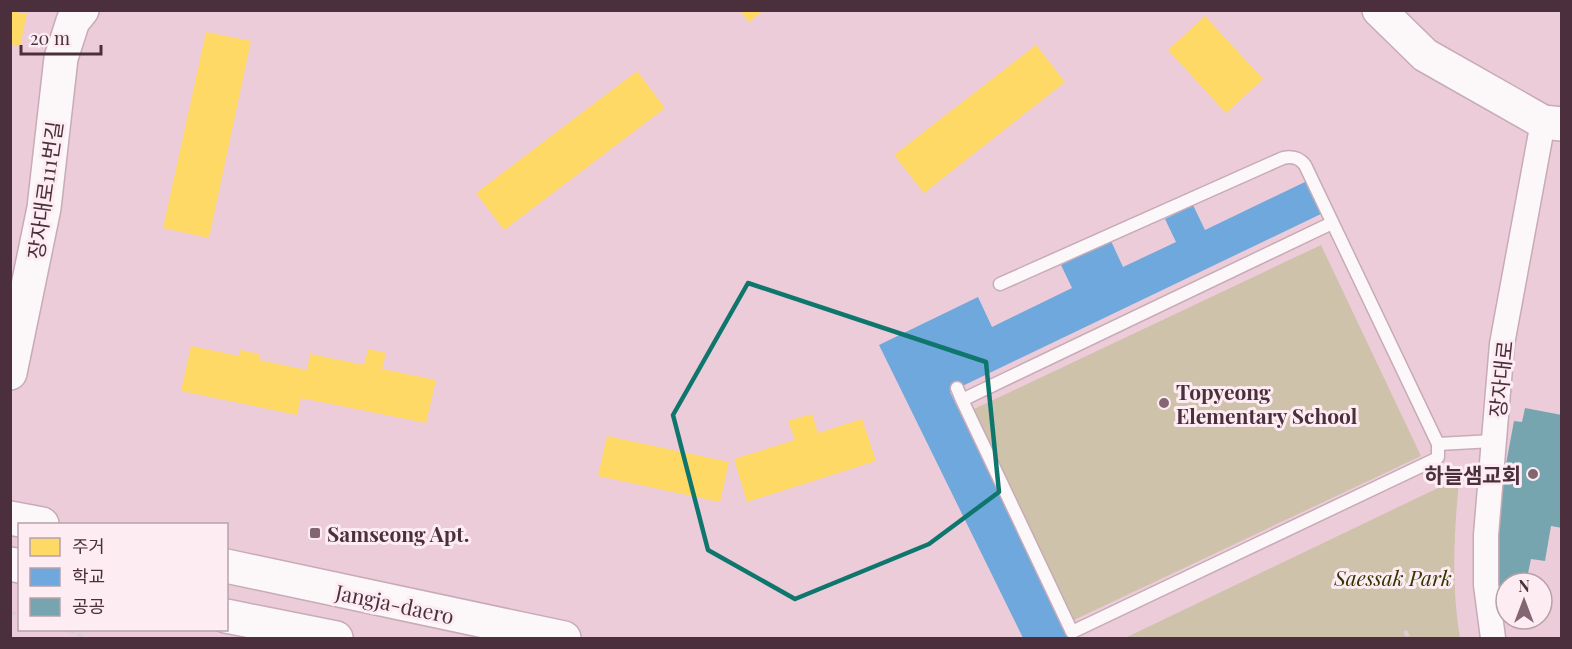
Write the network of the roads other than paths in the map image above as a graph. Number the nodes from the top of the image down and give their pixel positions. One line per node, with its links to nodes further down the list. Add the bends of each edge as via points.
1 (82, 10): 6 (street, 장자대로111번길, via 73,21 61,58 44,208)
2 (1385, 12): 3 (street, via 1425,55)
3 (1552, 123): 9 (street, 장자대로, via 1502,344)
4 (1332, 223): 5 (lane, via 1302,160 1289,157); 8 (lane); 10 (lane)
5 (1000, 284)
6 (10, 373)
7 (957, 388): 8 (lane)
8 (962, 400): 10 (lane, via 1072,632 1436,459)
9 (1493, 441): 10 (lane); 17 (street, 장자대로, via 1486,585)
10 (1438, 444)
11 (10, 518): 12 (street)
12 (33, 523)
13 (228, 566): 16 (street, Jangja-daero)
14 (228, 616): 15 (street)
15 (336, 639)
16 (564, 639)
17 (1493, 639)

